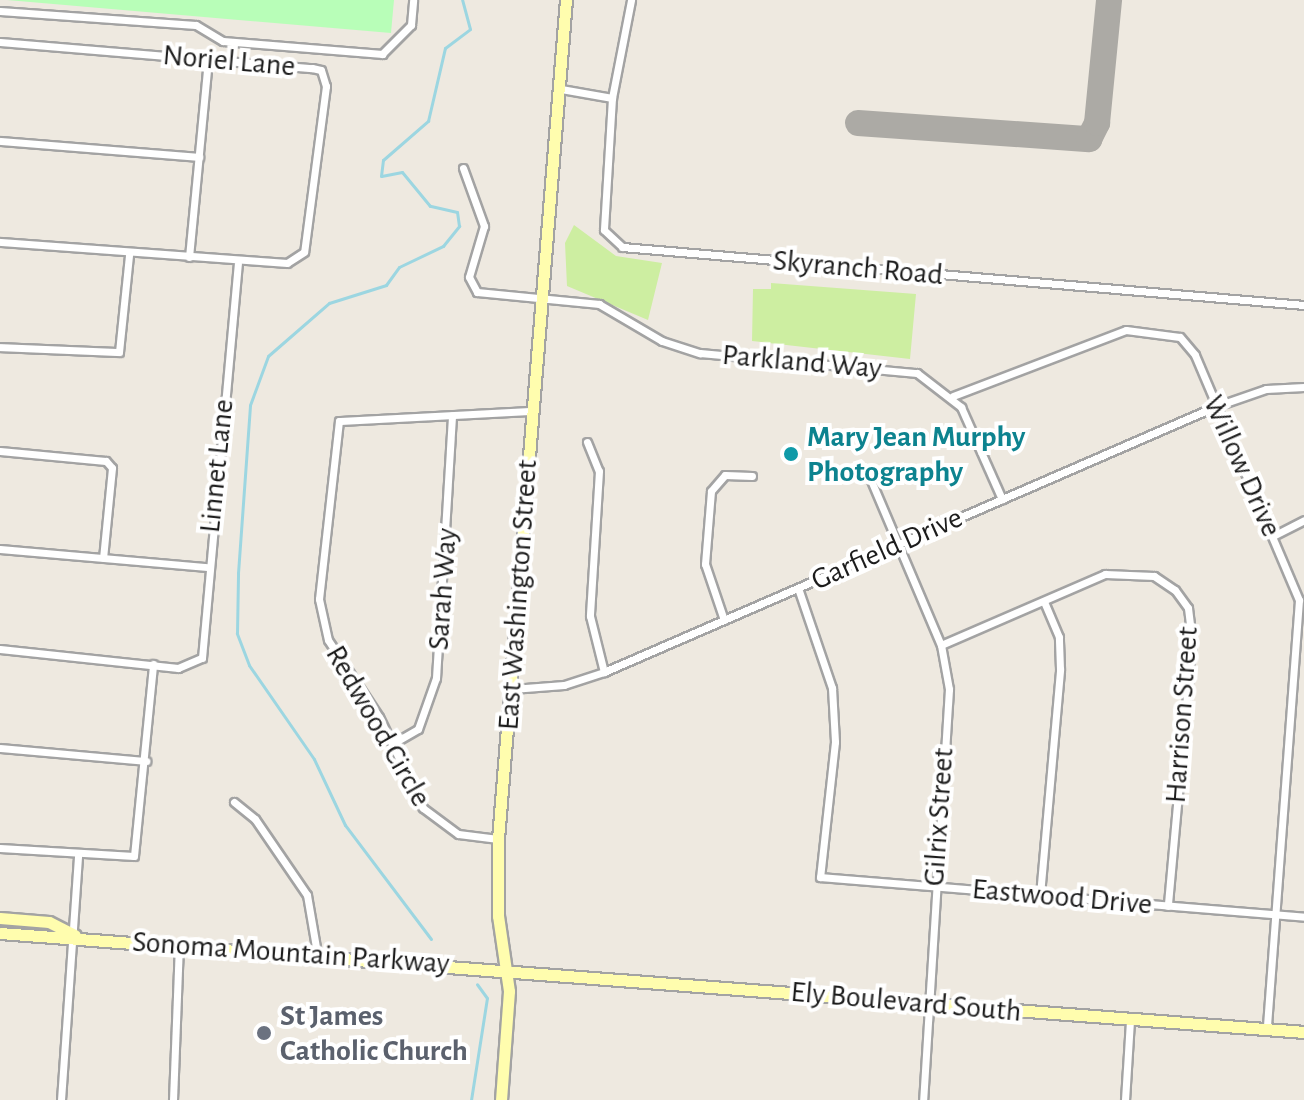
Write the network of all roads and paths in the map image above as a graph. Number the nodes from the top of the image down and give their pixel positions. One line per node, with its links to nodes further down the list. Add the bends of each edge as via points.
1 (413, 0): 4 (street, via 411,25 382,54 223,41 196,25)
2 (566, 0): 7 (main road, East Washington Street)
3 (631, 0): 8 (street)
4 (0, 11)
5 (0, 42): 6 (street, Noriel Lane)
6 (208, 58): 10 (street); 15 (street, Noriel Lane, via 324,74 304,252 277,265)
7 (561, 89): 8 (street); 16 (main road, East Washington Street)
8 (612, 98): 17 (street, Skyranch Road, via 604,230 622,247)
9 (0, 141): 10 (street)
10 (199, 157): 14 (street)
11 (463, 168): 16 (street, Parkland Way, via 485,235 470,286)
12 (0, 242): 13 (street)
13 (129, 255): 14 (street); 18 (street, via 119,352)
14 (189, 257): 15 (street)
15 (238, 264): 34 (street, Linnet Lane)
16 (541, 298): 20 (street, Parkland Way, via 605,306 690,351 917,373); 22 (main road, East Washington Street)
17 (1304, 305)
18 (0, 347)
19 (1304, 387): 21 (street, Garfield Drive, via 1266,389)
20 (953, 396): 21 (street, Willow Drive, via 1102,336 1142,330 1187,344); 28 (street)
21 (1214, 407): 28 (street, Garfield Drive); 30 (street, Willow Drive)
22 (531, 411): 23 (street, Redwood Circle); 42 (main road, East Washington Street)
23 (452, 415): 43 (street, Sarah Way, via 436,678 418,729); 43 (street, Redwood Circle, via 351,416 334,431 322,619 339,662)
24 (587, 442): 41 (street, via 599,471 590,616)
25 (0, 451): 33 (street, via 106,461)
26 (752, 476): 37 (street, via 725,475 711,491 703,552)
27 (870, 478): 31 (street, Gilrix Street)
28 (1002, 499): 31 (street, Garfield Drive)
29 (1304, 520): 30 (street)
30 (1273, 536): 53 (street, Willow Drive, via 1299,600)
31 (898, 543): 35 (street, Garfield Drive); 38 (street, Gilrix Street)
32 (0, 549): 33 (street)
33 (103, 558): 34 (street)
34 (207, 567): 40 (street, Linnet Lane, via 202,658 196,665)
35 (798, 588): 37 (street, Garfield Drive); 50 (street, Eastwood Drive, via 832,688 835,742 820,877)
36 (1044, 601): 38 (street, Harrison Street); 51 (street, via 1059,637 1060,669); 52 (street, Harrison Street, via 1105,574 1154,576 1188,608 1192,640)
37 (724, 620): 41 (street, Garfield Drive)
38 (941, 645): 50 (street, Gilrix Street, via 949,689)
39 (0, 649): 40 (street)
40 (153, 664): 45 (street)
41 (604, 672): 42 (street, Garfield Drive, via 564,685)
42 (512, 689): 47 (main road, East Washington Street)
43 (392, 744): 47 (street, Redwood Circle, via 438,824)
44 (0, 748): 45 (street)
45 (146, 761): 49 (street, via 134,856)
46 (234, 802): 59 (street, via 255,819 307,895)
47 (498, 839): 60 (main road, East Washington Street, via 498,916)
48 (0, 848): 49 (street)
49 (78, 855): 57 (street)
50 (934, 886): 51 (street, Eastwood Drive); 61 (street, Gilrix Street)
51 (1040, 895): 52 (street, Eastwood Drive)
52 (1168, 906): 53 (street, Eastwood Drive)
53 (1277, 915): 54 (street, Eastwood Drive); 63 (street, Willow Drive)
54 (1304, 917)
55 (0, 918): 57 (main road, Sonoma Mountain Parkway, via 49,922)
56 (0, 933): 57 (main road, Sonoma Mountain Parkway)
57 (75, 935): 58 (main road, Sonoma Mountain Parkway); 65 (street)
58 (179, 946): 59 (main road, Sonoma Mountain Parkway); 66 (street)
59 (317, 953): 60 (main road, Sonoma Mountain Parkway)
60 (508, 971): 61 (main road, Ely Boulevard South); 67 (main road, East Washington Street)
61 (929, 1005): 62 (main road, Ely Boulevard South); 68 (street, Gilrix Street)
62 (1130, 1021): 63 (main road, Ely Boulevard South); 69 (street)
63 (1267, 1029): 64 (main road, Ely Boulevard South)
64 (1304, 1032)
65 (61, 1100)
66 (173, 1100)
67 (501, 1100)
68 (923, 1100)
69 (1125, 1100)

